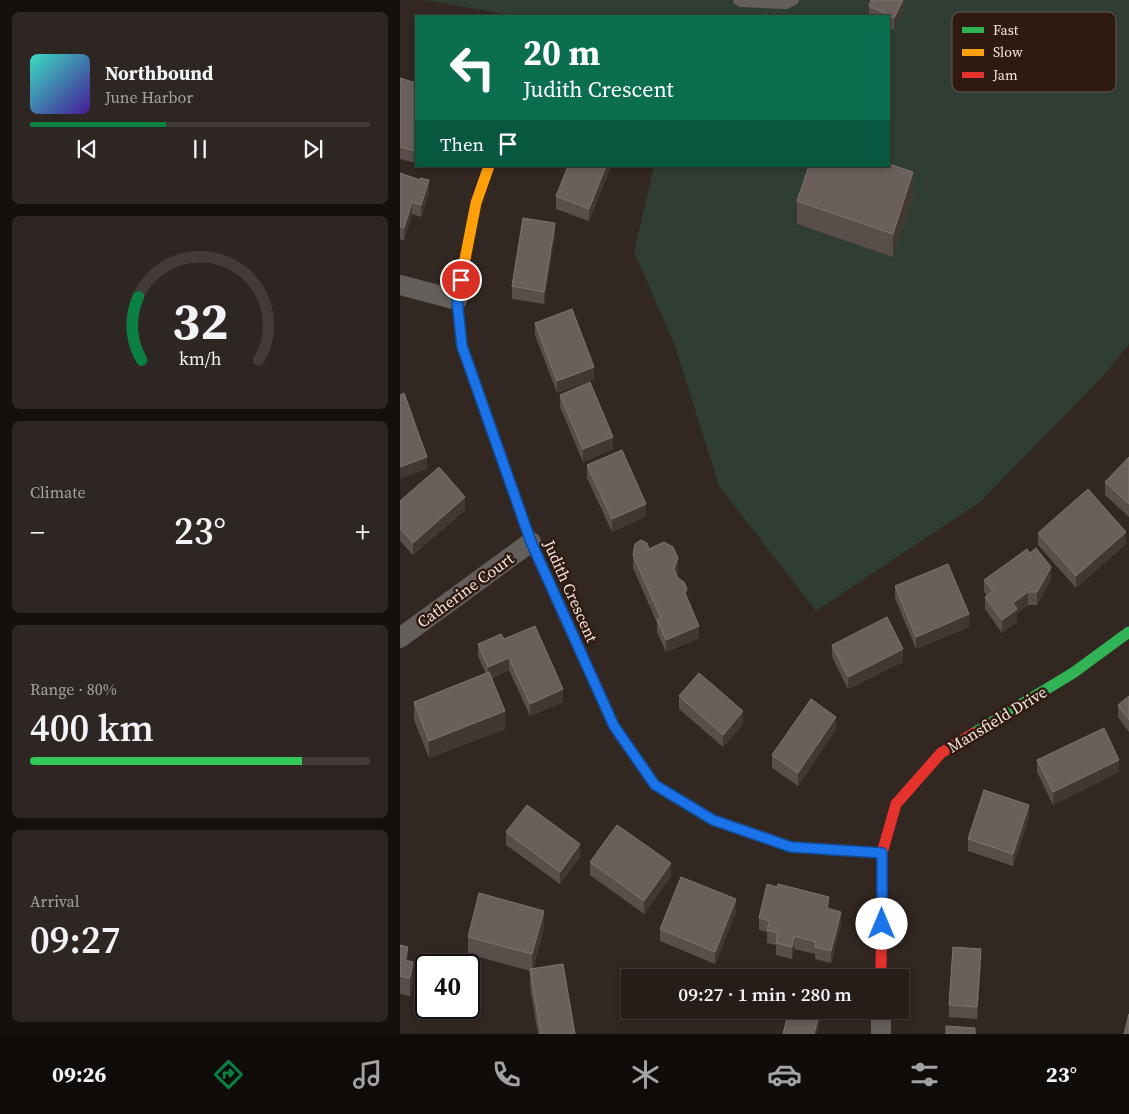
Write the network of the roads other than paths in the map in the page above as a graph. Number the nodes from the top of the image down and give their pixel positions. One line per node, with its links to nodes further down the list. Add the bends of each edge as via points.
1 (738, 0): 2 (lane, via 786,4)
2 (794, 0)
3 (489, 167): 5 (street, Judith Crescent, via 476,202)
4 (400, 285): 5 (street)
5 (457, 300): 6 (street, Judith Crescent, via 462,346)
6 (531, 542): 8 (street, Catherine Court); 9 (street, Judith Crescent, via 614,726 655,785 713,820 791,847)
7 (1129, 632): 9 (street, Mansfield Drive, via 1073,674 941,752 896,804)
8 (400, 638)
9 (882, 853): 10 (street, Mansfield Drive)
10 (881, 969)
11 (881, 1019): 12 (street)
12 (881, 1034)

